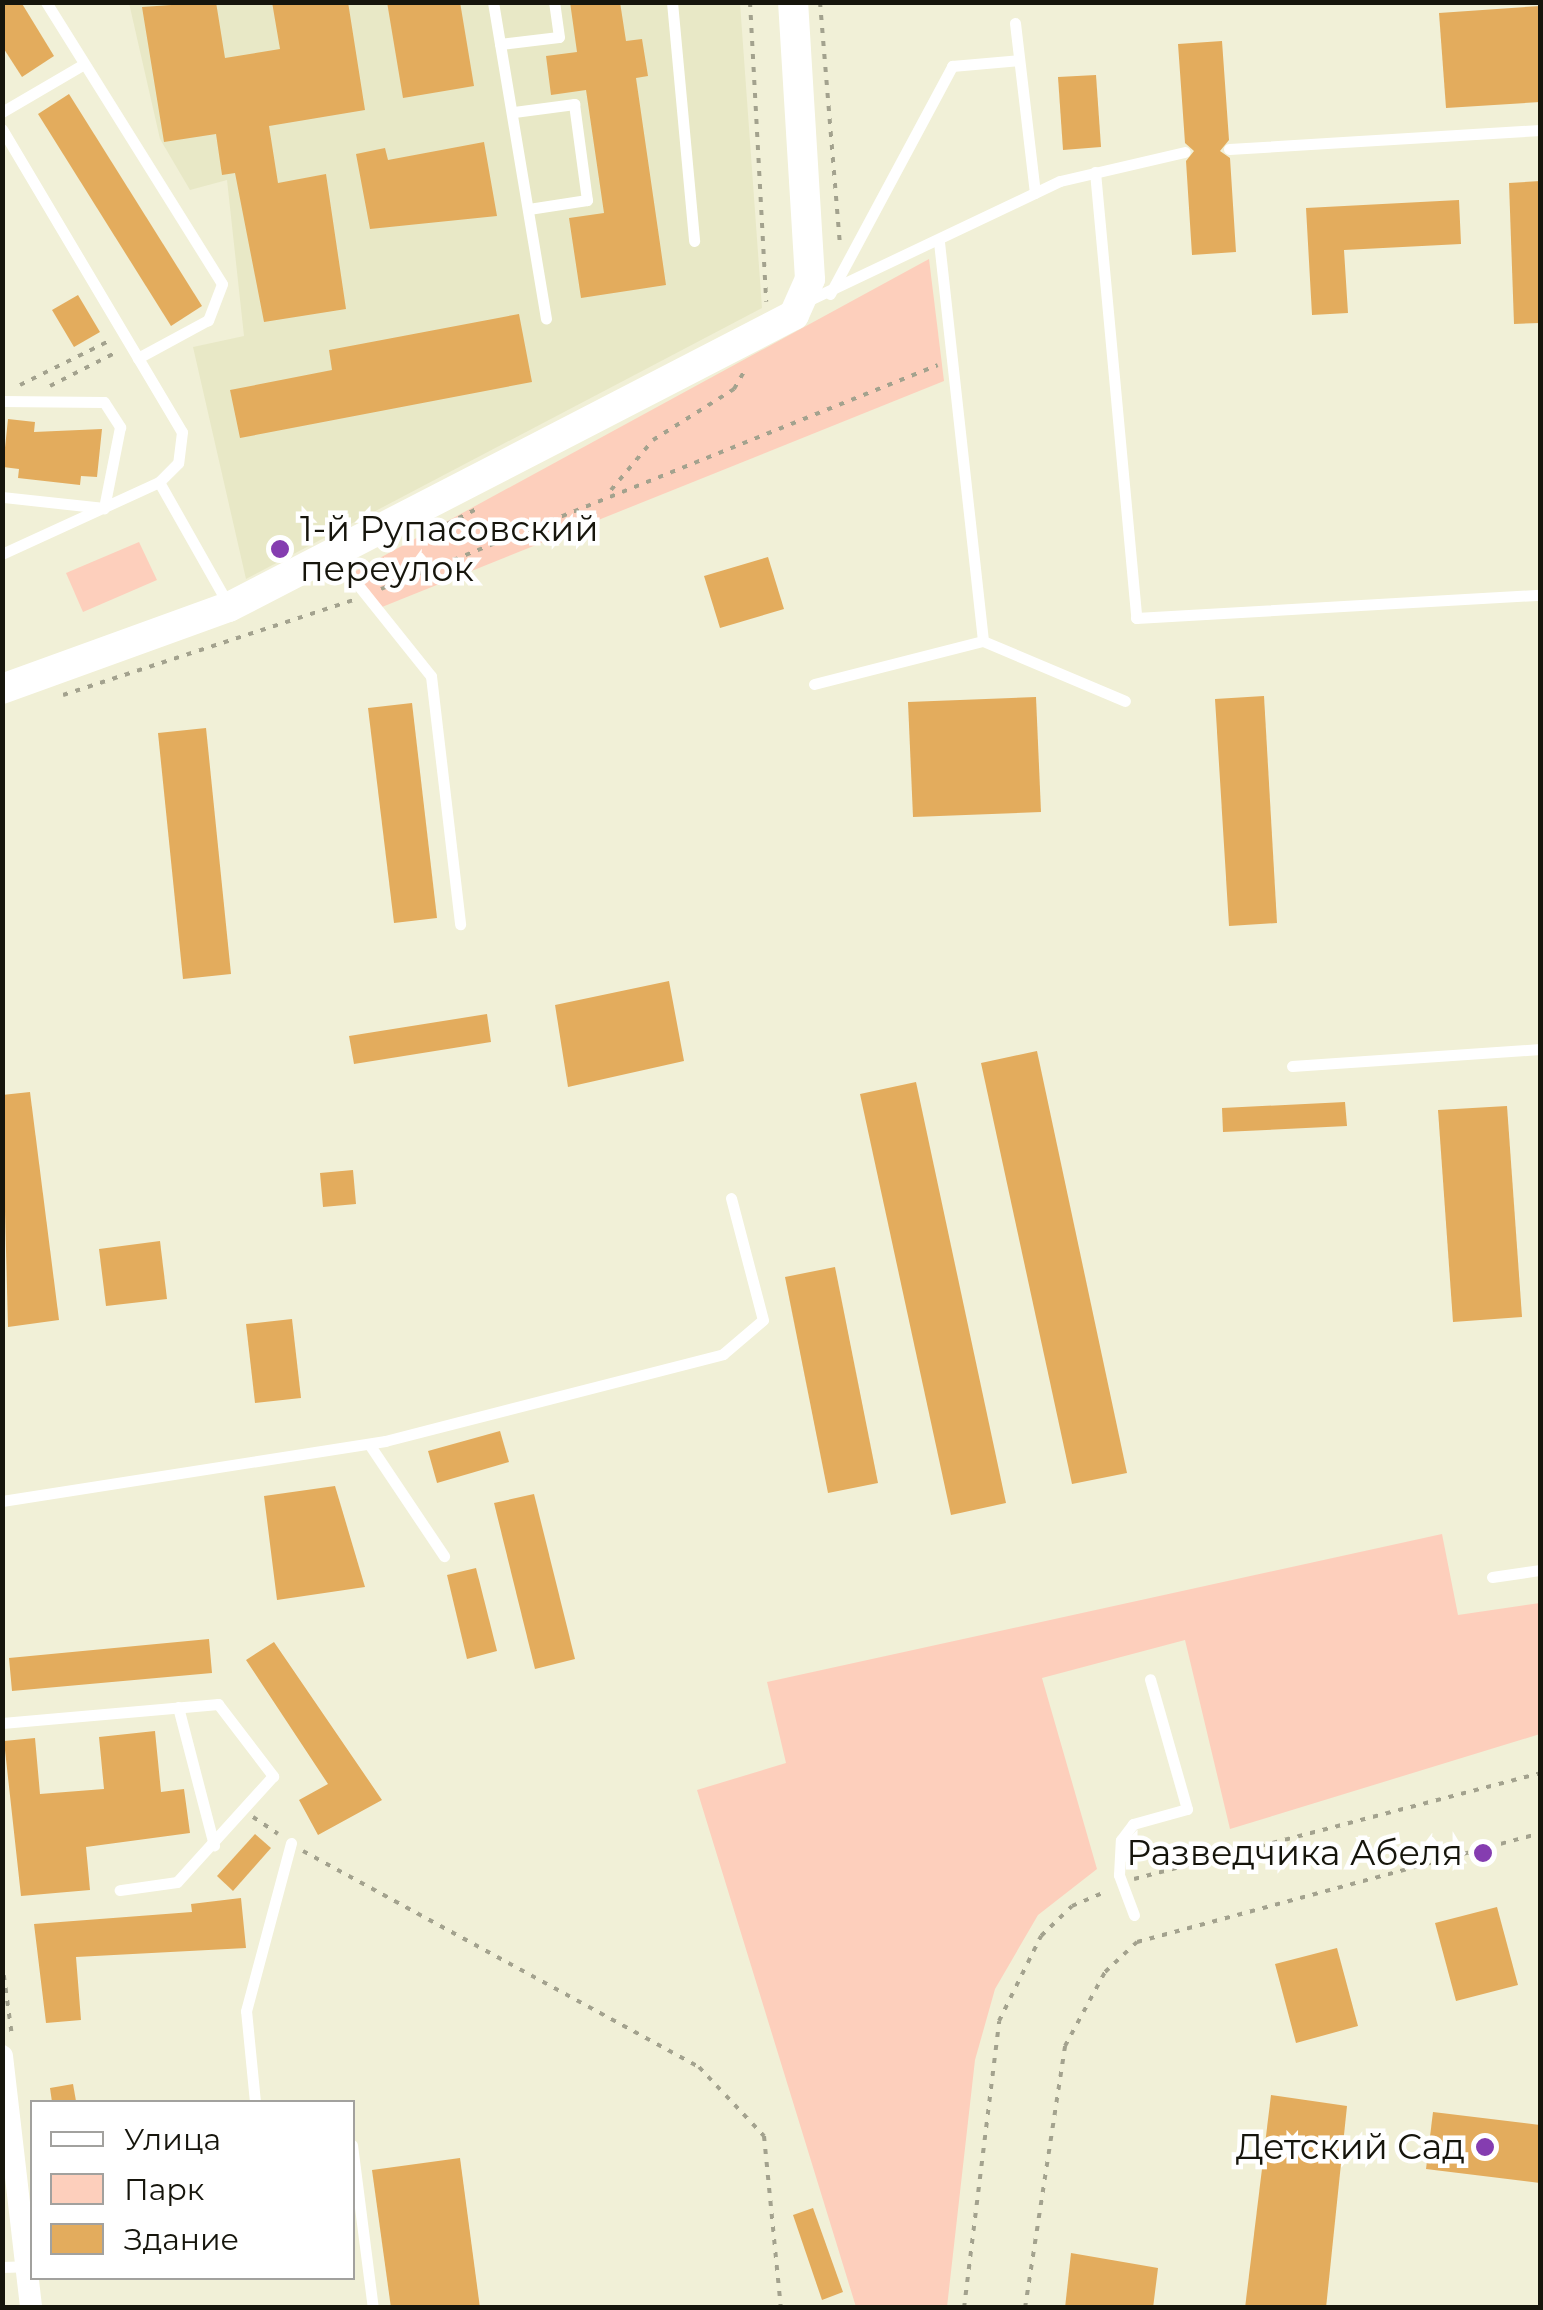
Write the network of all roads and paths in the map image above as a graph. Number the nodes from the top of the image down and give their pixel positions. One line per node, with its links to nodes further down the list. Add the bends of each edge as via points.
1 (46, 2): 11 (lane)
2 (494, 2): 9 (lane)
3 (554, 2): 9 (lane, via 559,37)
4 (672, 2): 21 (lane)
5 (750, 2): 25 (path)
6 (792, 2): 24 (street)
7 (820, 2): 23 (path, via 836,242)
8 (1015, 23): 10 (lane)
9 (500, 44): 13 (lane)
10 (1019, 60): 19 (lane); 23 (lane, via 952,66)
11 (84, 64): 12 (lane); 29 (lane, via 222,284 208,320)
12 (2, 112)
13 (514, 112): 20 (lane); 20 (lane, via 574,104 587,200)
14 (2, 129): 27 (lane)
15 (1540, 130): 16 (lane)
16 (1229, 149)
17 (1186, 152): 18 (lane)
18 (1095, 172): 19 (lane); 40 (lane, via 1136,618)
19 (1035, 193): 22 (lane)
20 (529, 209): 26 (lane)
21 (694, 241)
22 (938, 242): 24 (lane); 30 (lane)
23 (850, 258): 24 (lane)
24 (817, 299): 39 (street)
25 (767, 312)
26 (546, 319)
27 (126, 339): 29 (lane); 31 (path); 32 (path)
28 (750, 354): 35 (path, via 734,389 653,440)
29 (138, 358): 34 (lane, via 182,432 178,463)
30 (952, 360): 35 (path); 43 (lane)
31 (2, 393)
32 (18, 398): 33 (lane); 37 (lane, via 104,402 115,414)
33 (2, 401)
34 (159, 482): 37 (lane); 42 (lane)
35 (607, 494): 41 (path)
36 (2, 497): 37 (lane)
37 (104, 508): 38 (lane)
38 (2, 554)
39 (334, 555): 41 (lane); 42 (street)
40 (1540, 594)
41 (365, 596): 46 (path); 48 (lane, via 435,687)
42 (229, 607): 45 (street)
43 (983, 641): 44 (lane); 47 (lane)
44 (814, 684)
45 (2, 689)
46 (58, 697)
47 (1125, 701)
48 (460, 924)
49 (1540, 1049): 50 (lane)
50 (1292, 1066)
51 (731, 1198): 52 (lane, via 763,1320 723,1354)
52 (369, 1444): 53 (lane); 54 (lane)
53 (2, 1500)
54 (444, 1556)
55 (1540, 1570): 56 (lane)
56 (1492, 1577)
57 (1150, 1679): 65 (lane, via 1187,1810 1133,1824 1119,1852)
58 (178, 1707): 59 (lane); 61 (lane, via 218,1704 274,1776); 64 (lane)
59 (2, 1723)
60 (1540, 1774): 65 (path)
61 (245, 1811): 63 (path); 64 (lane)
62 (1540, 1833): 77 (path, via 1137,1942 1077,2012 1065,2046)
63 (291, 1843): 69 (lane, via 246,2011); 75 (path, via 699,2067 764,2136)
64 (214, 1845): 66 (lane, via 177,1882)
65 (1124, 1883): 67 (lane); 76 (path, via 1072,1906 1014,1978 988,2080)
66 (120, 1890)
67 (1134, 1916)
68 (2, 2056): 70 (street)
69 (254, 2100)
70 (9, 2162): 72 (street)
71 (355, 2169): 74 (lane)
72 (14, 2266): 73 (street)
73 (30, 2308)
74 (373, 2308)
75 (781, 2308)
76 (964, 2308)
77 (1025, 2308)

